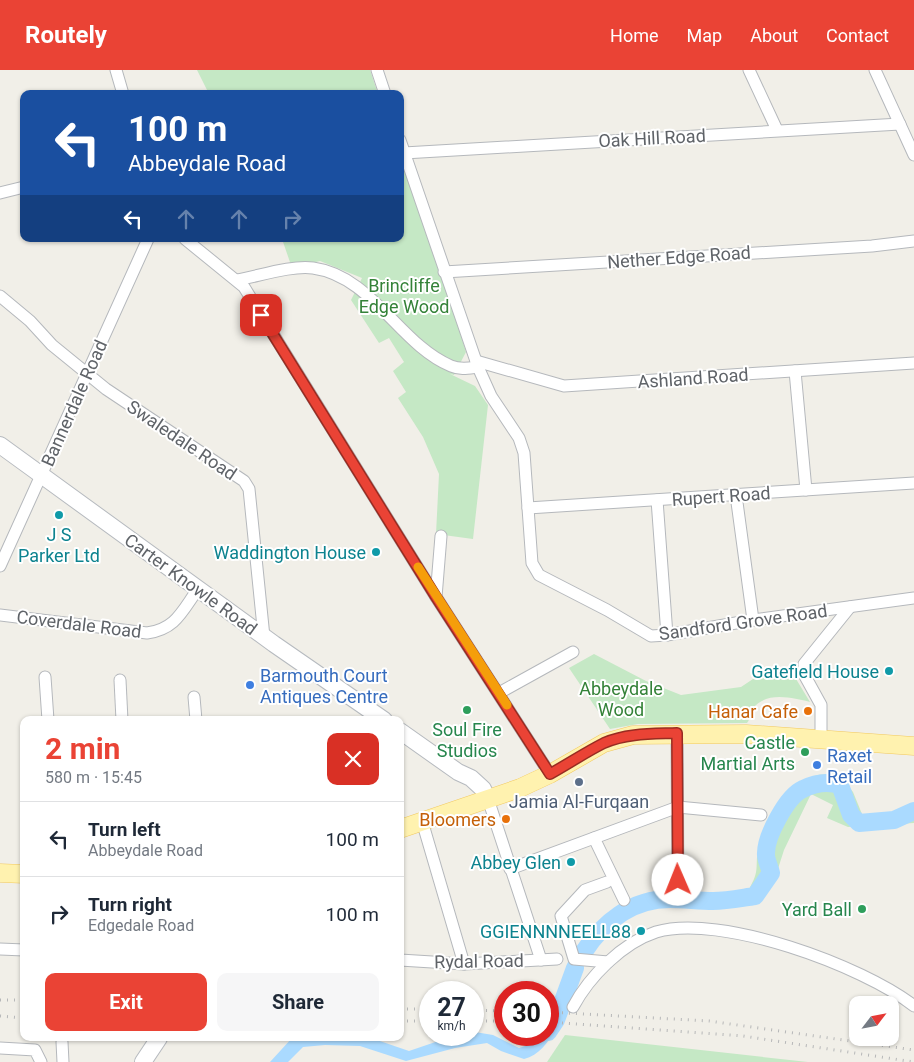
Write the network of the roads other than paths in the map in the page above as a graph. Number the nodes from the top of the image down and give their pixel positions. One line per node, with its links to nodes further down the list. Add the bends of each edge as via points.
1 (116, 70): 5 (street)
2 (377, 70): 6 (street)
3 (749, 70): 8 (street)
4 (875, 70): 7 (street)
5 (122, 90)
6 (384, 90)
7 (900, 124): 8 (street, Oak Hill Road); 10 (street)
8 (777, 130): 9 (street, Oak Hill Road)
9 (404, 153): 16 (street, Sandford Grove Road)
10 (914, 156)
11 (20, 188): 12 (street)
12 (0, 193)
13 (914, 240): 16 (street, Nether Edge Road, via 872,246)
14 (147, 242): 22 (street, Bannerdale Road)
15 (189, 242): 17 (street)
16 (444, 272): 20 (street, Sandford Grove Road)
17 (237, 280): 20 (street, Ashland Road, via 311,268 336,275 366,295 432,355 452,367 463,369); 33 (street)
18 (0, 296): 22 (street, Swaledale Road)
19 (914, 362): 21 (street, Ashland Road)
20 (477, 364): 21 (street, Ashland Road, via 564,386); 29 (street, Sandford Grove Road, via 491,396 519,438 524,453)
21 (795, 371): 26 (street)
22 (88, 374): 24 (street, Bannerdale Road); 39 (street, Swaledale Road, via 244,481 249,489)
23 (0, 445): 24 (street, Carter Knowle Road)
24 (42, 475): 31 (street, Bannerdale Road); 32 (street, Carter Knowle Road)
25 (914, 483): 26 (street, Rupert Road)
26 (806, 490): 27 (street, Rupert Road)
27 (736, 495): 28 (street, Rupert Road); 37 (street)
28 (657, 500): 29 (street, Rupert Road); 38 (street)
29 (528, 508): 38 (street, Sandford Grove Road, via 532,563 539,575 651,636)
30 (441, 536): 33 (street)
31 (0, 566)
32 (198, 589): 36 (street, Coverdale Road, via 170,626 161,631 123,631); 39 (street, Carter Knowle Road)
33 (436, 597): 43 (street)
34 (914, 598): 35 (street, Sandford Grove Road)
35 (850, 607): 37 (street, Sandford Grove Road); 51 (street, via 804,664 805,676 821,705)
36 (0, 614)
37 (753, 620): 38 (street, Sandford Grove Road)
38 (667, 635)
39 (264, 637): 48 (street, Carter Knowle Road)
40 (573, 652): 43 (street)
41 (45, 677): 45 (street)
42 (120, 680): 46 (street)
43 (499, 692): 53 (street)
44 (194, 697): 47 (street)
45 (48, 716)
46 (122, 716)
47 (196, 716)
48 (378, 716)
49 (677, 733): 51 (main road); 53 (main road, via 616,739); 55 (street)
50 (404, 734): 54 (street, via 481,787)
51 (821, 739): 52 (main road)
52 (914, 746)
53 (550, 774): 54 (main road)
54 (480, 801): 57 (main road); 60 (street)
55 (678, 807): 56 (street); 59 (street); 64 (street)
56 (761, 815)
57 (422, 821): 58 (main road); 72 (street)
58 (404, 828)
59 (594, 838): 60 (street); 65 (street)
60 (510, 869): 69 (street)
61 (0, 873): 62 (main road)
62 (20, 874)
63 (606, 882): 71 (street, via 585,890 561,916 574,959)
64 (678, 890)
65 (624, 900)
66 (0, 949): 67 (street)
67 (20, 950)
68 (404, 960): 72 (street, Rydal Road)
69 (541, 960): 70 (street, Rydal Road); 72 (street, Rydal Road)
70 (557, 960)
71 (608, 962): 73 (street, via 656,932 722,930 826,960 882,985); 74 (street, via 587,983)
72 (464, 964)
73 (914, 1006)
74 (573, 1007)
75 (157, 1041): 80 (street)
76 (62, 1042): 79 (street)
77 (0, 1048): 78 (street, via 35,1050)
78 (41, 1062)
79 (63, 1062)
80 (143, 1062)

